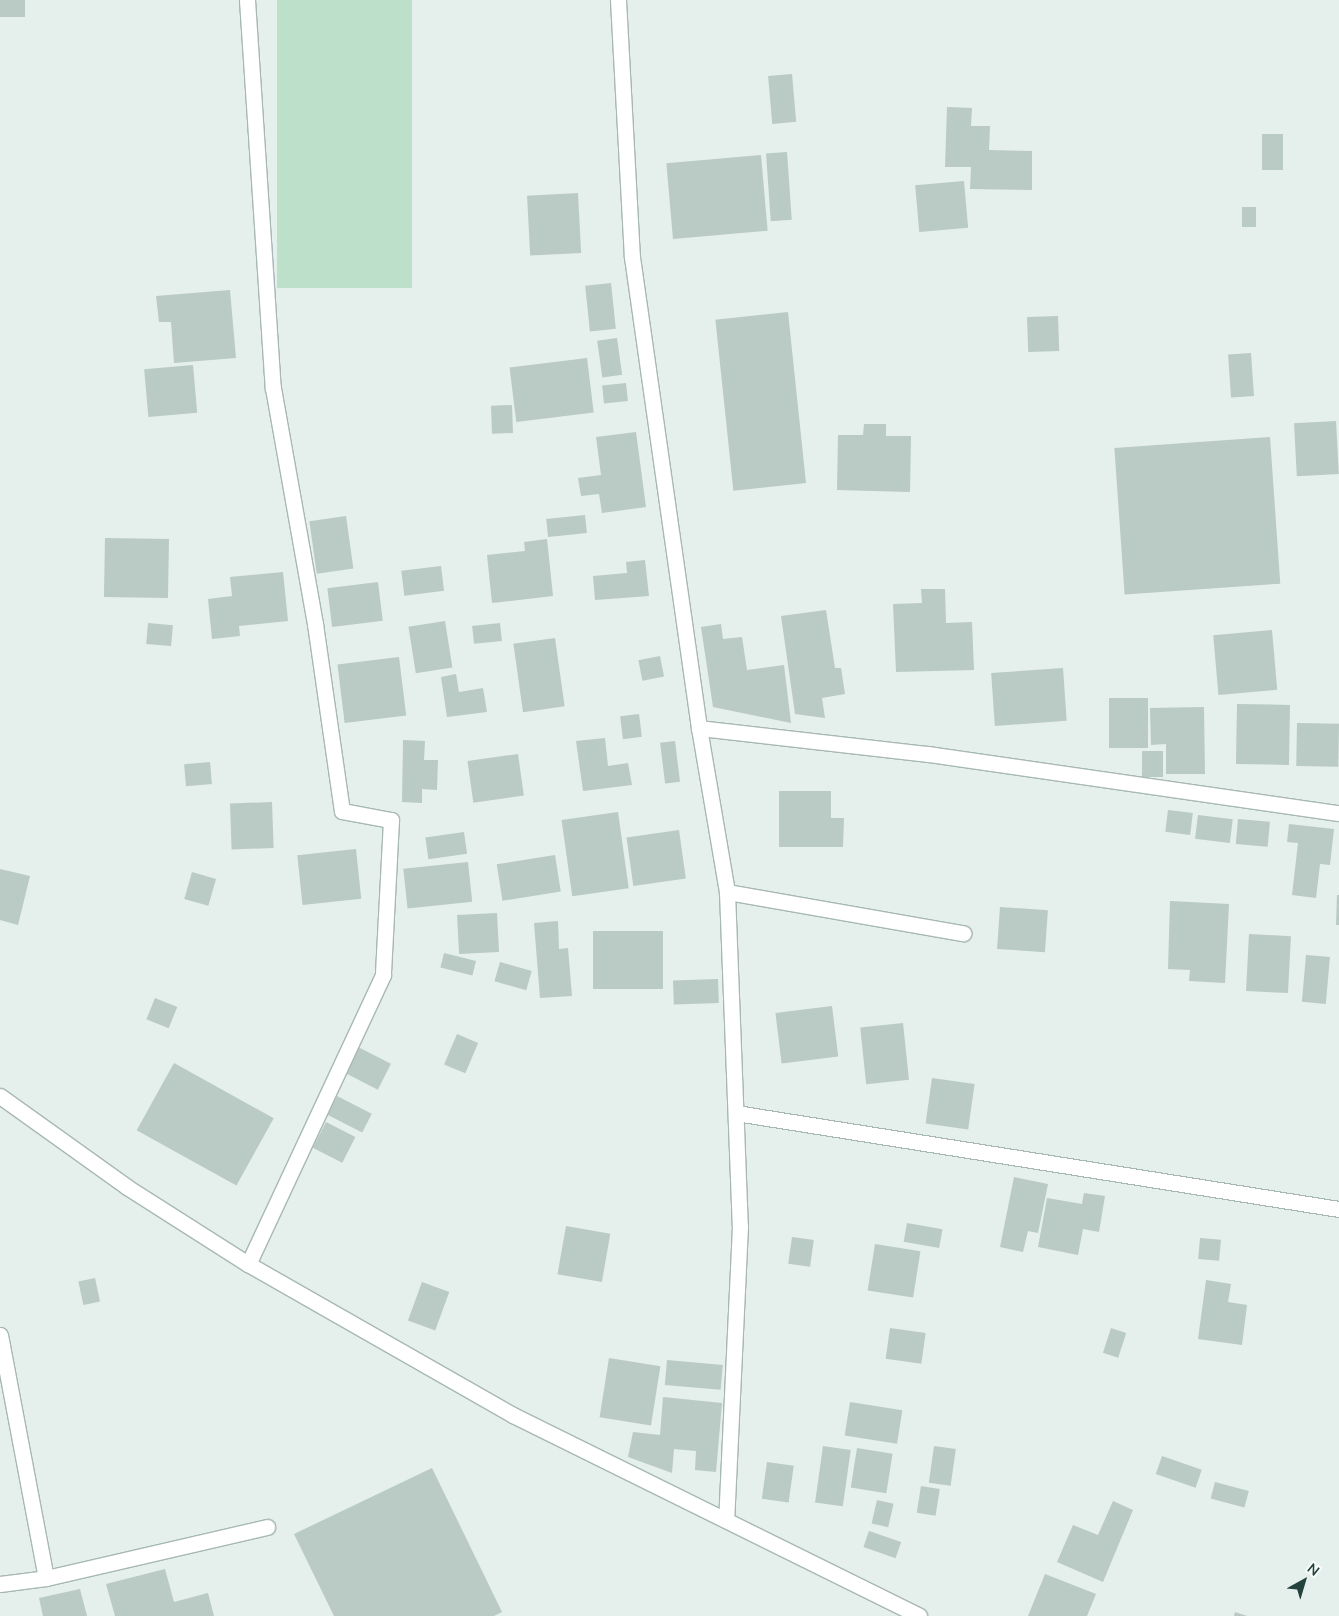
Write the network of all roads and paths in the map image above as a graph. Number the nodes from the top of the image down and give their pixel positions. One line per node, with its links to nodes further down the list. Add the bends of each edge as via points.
1 (247, 0): 10 (street, via 273,388 315,624 342,811 391,820 382,975)
2 (618, 0): 3 (street, via 632,257)
3 (699, 728): 4 (street, via 928,754); 5 (street)
4 (1339, 813)
5 (727, 892): 6 (street); 8 (street)
6 (963, 933)
7 (0, 1096): 10 (street, via 128,1187)
8 (736, 1113): 9 (street); 12 (street, via 740,1226)
9 (1339, 1209)
10 (248, 1264): 12 (street, via 513,1415)
11 (0, 1335): 14 (street)
12 (726, 1519): 16 (street)
13 (267, 1527): 14 (street)
14 (46, 1578): 15 (street)
15 (0, 1584)
16 (919, 1616)

